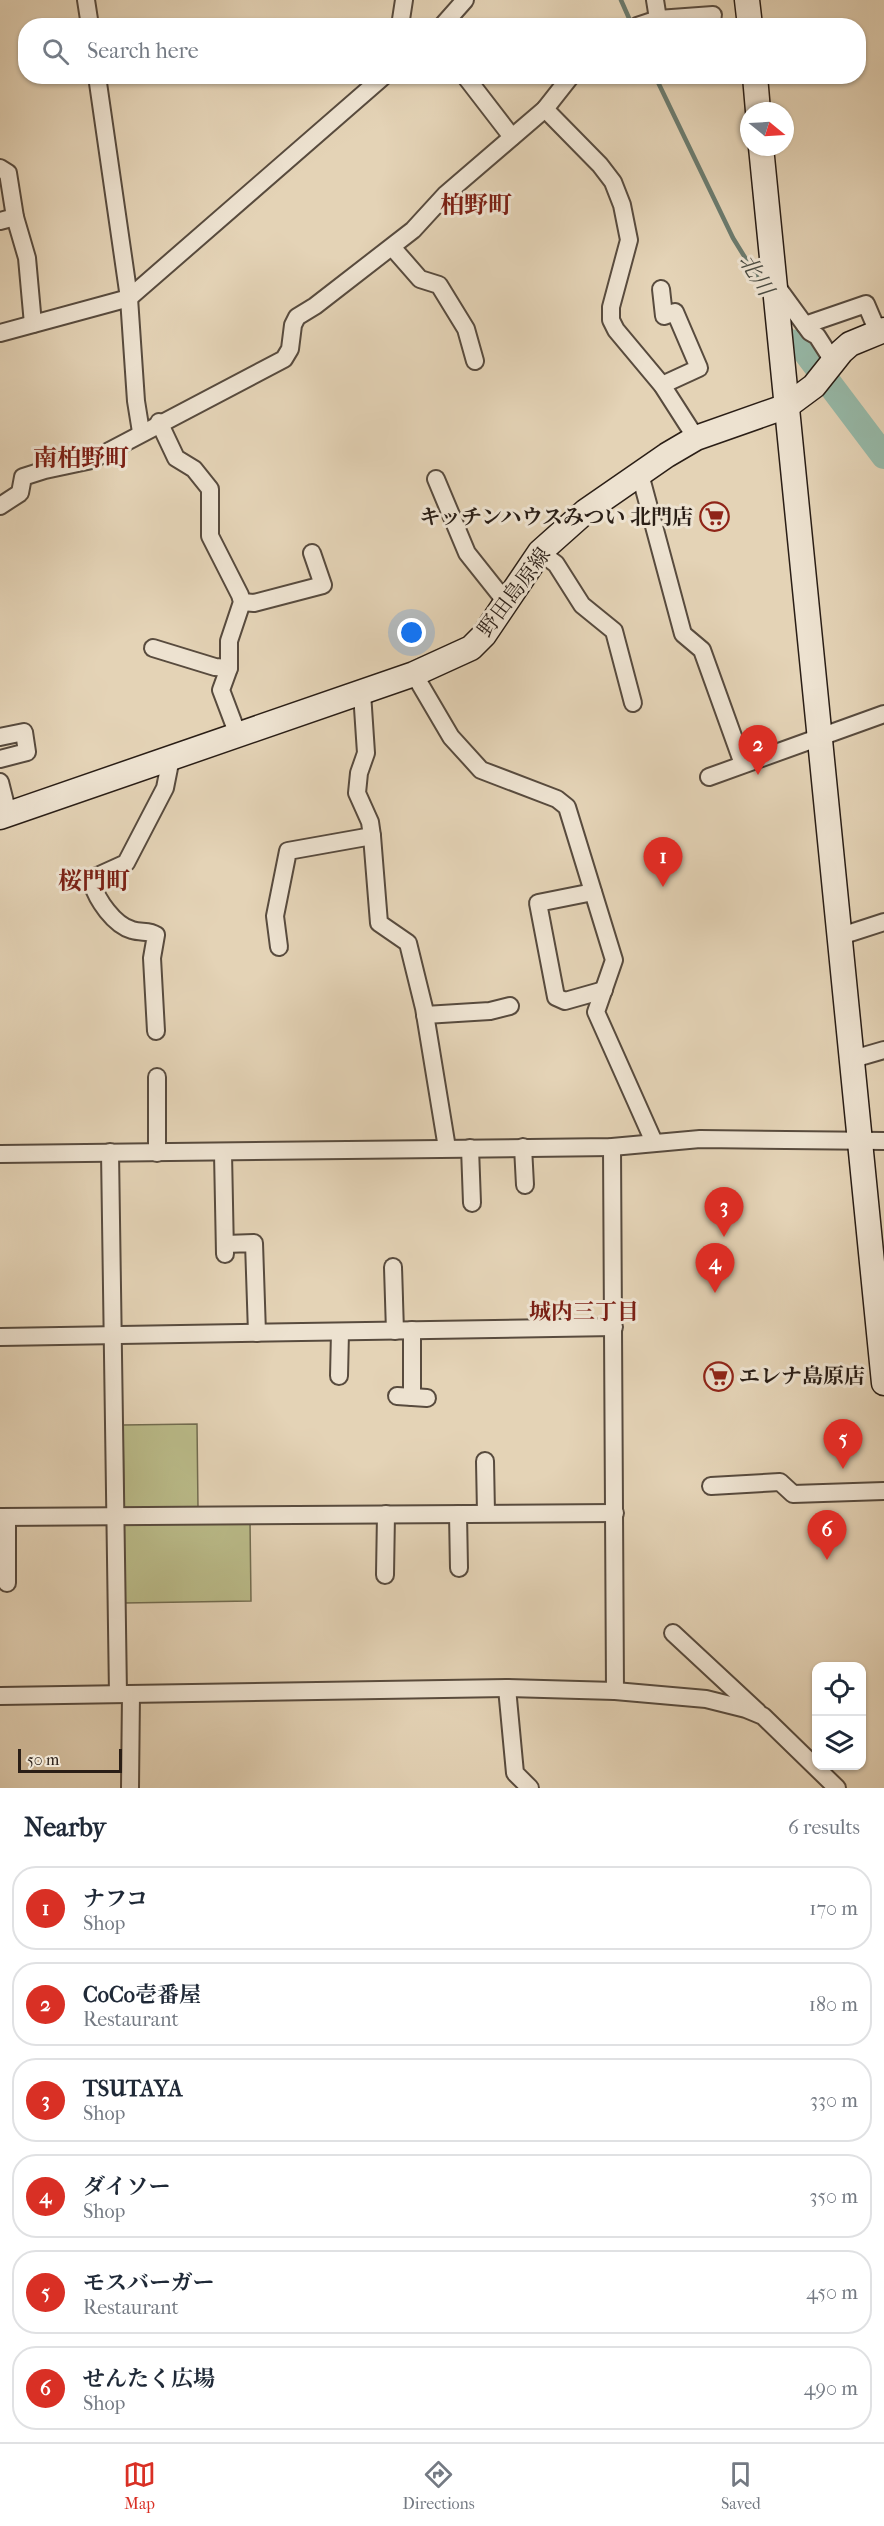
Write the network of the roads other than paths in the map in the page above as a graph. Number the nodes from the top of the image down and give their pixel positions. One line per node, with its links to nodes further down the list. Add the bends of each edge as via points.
1 (86, 0): 7 (street)
2 (404, 0): 8 (street)
3 (465, 0): 9 (street)
4 (655, 0): 10 (street)
5 (747, 0): 12 (street)
6 (713, 15): 11 (street)
7 (89, 18)
8 (401, 18)
9 (449, 18)
10 (649, 18)
11 (688, 18)
12 (749, 18)
13 (98, 84): 27 (street)
14 (375, 84): 27 (street)
15 (471, 84): 20 (street)
16 (565, 84): 19 (street)
17 (756, 84): 18 (street)
18 (757, 102)
19 (545, 109): 20 (street); 34 (street, via 613,182 628,240 610,308 611,320)
20 (512, 137): 24 (street)
21 (762, 156): 25 (street)
22 (0, 168): 23 (street, via 8,173)
23 (8, 219): 28 (street, via 27,258)
24 (392, 247): 32 (street, via 420,279 438,285 466,329); 36 (street, via 297,316 284,359)
25 (775, 286): 29 (street); 35 (street)
26 (661, 289): 34 (street, via 664,316 675,312 699,368)
27 (129, 298): 28 (street); 37 (street)
28 (33, 324): 31 (street)
29 (805, 325): 30 (street, via 866,304); 33 (street, via 817,336)
30 (881, 331): 33 (street, 野田島原線, via 850,344)
31 (0, 333)
32 (475, 361)
33 (827, 369): 35 (street, 野田島原線, via 805,395)
34 (662, 385): 38 (street)
35 (787, 406): 38 (street, 野田島原線); 53 (street)
36 (159, 422): 37 (street); 44 (street, via 176,458 194,470 210,489 210,536)
37 (141, 432): 41 (street, via 92,459 23,477 20,494)
38 (696, 438): 39 (street, 野田島原線)
39 (640, 474): 42 (street, 野田島原線, via 586,511); 57 (street, via 683,634 702,650)
40 (436, 479): 45 (street, via 467,553)
41 (0, 506)
42 (540, 552): 45 (street, 野田島原線); 50 (street, via 556,564 582,605 614,631)
43 (312, 553): 44 (street, via 323,585 254,603)
44 (242, 602): 47 (street, via 230,641)
45 (506, 602): 48 (street, 野田島原線, via 471,648)
46 (153, 648): 47 (street)
47 (230, 668): 52 (street, via 222,697)
48 (414, 674): 49 (street, 野田島原線); 62 (street, via 451,737 481,770 567,807)
49 (362, 693): 52 (street, 野田島原線); 61 (street, via 366,753 357,793)
50 (633, 703)
51 (884, 714): 53 (street)
52 (238, 735): 55 (street, 野田島原線)
53 (820, 735): 57 (street); 64 (street)
54 (0, 737): 56 (street, via 24,732 27,752)
55 (171, 758): 60 (street, 野田島原線); 69 (street, via 165,788 129,858 122,866 95,877 92,883 117,921 131,930 156,935 152,958)
56 (0, 759)
57 (743, 764): 58 (street)
58 (709, 777)
59 (0, 782): 60 (street)
60 (4, 815)
61 (372, 836): 65 (street, via 288,851 276,916); 68 (street, via 379,922 408,943)
62 (593, 892): 66 (street, via 614,960); 66 (street, via 538,903 556,997 565,1001)
63 (884, 922): 64 (street)
64 (840, 936): 71 (street)
65 (279, 947)
66 (604, 990): 73 (street, via 596,1012)
67 (510, 1006): 68 (street)
68 (425, 1015): 77 (street)
69 (156, 1031)
70 (884, 1050): 71 (street)
71 (853, 1059): 74 (street)
72 (157, 1077): 80 (street)
73 (654, 1142): 74 (street); 76 (street)
74 (873, 1142): 94 (street)
75 (523, 1147): 76 (street); 78 (street); 83 (street)
76 (612, 1147): 86 (street)
77 (447, 1148): 78 (street); 81 (street)
78 (470, 1148): 84 (street)
79 (110, 1152): 80 (street); 82 (street); 91 (street)
80 (157, 1153): 81 (street)
81 (223, 1153): 90 (street, via 225,1249 254,1243)
82 (0, 1154)
83 (525, 1185)
84 (472, 1203)
85 (393, 1267): 88 (street)
86 (614, 1327): 87 (street); 99 (street)
87 (412, 1330): 88 (street); 95 (street)
88 (394, 1331): 89 (street)
89 (340, 1332): 90 (street); 93 (street)
90 (257, 1333): 91 (street)
91 (111, 1336): 92 (street); 103 (street)
92 (0, 1337)
93 (339, 1376)
94 (884, 1383)
95 (412, 1397)
96 (485, 1461): 102 (street)
97 (711, 1486): 98 (street, via 780,1482 793,1494)
98 (884, 1491)
99 (615, 1513): 102 (street); 110 (street)
100 (386, 1514): 101 (street); 103 (street); 106 (street)
101 (458, 1514): 102 (street); 105 (street)
102 (486, 1514)
103 (116, 1515): 104 (street); 111 (street)
104 (4, 1517): 107 (street)
105 (459, 1568)
106 (385, 1575)
107 (7, 1583)
108 (673, 1634): 113 (street)
109 (507, 1688): 110 (street); 111 (street); 115 (street, via 515,1773)
110 (615, 1691): 113 (street, via 706,1699)
111 (124, 1694): 112 (street); 114 (street)
112 (0, 1696)
113 (763, 1716): 116 (street)
114 (130, 1788)
115 (530, 1788)
116 (837, 1788)

